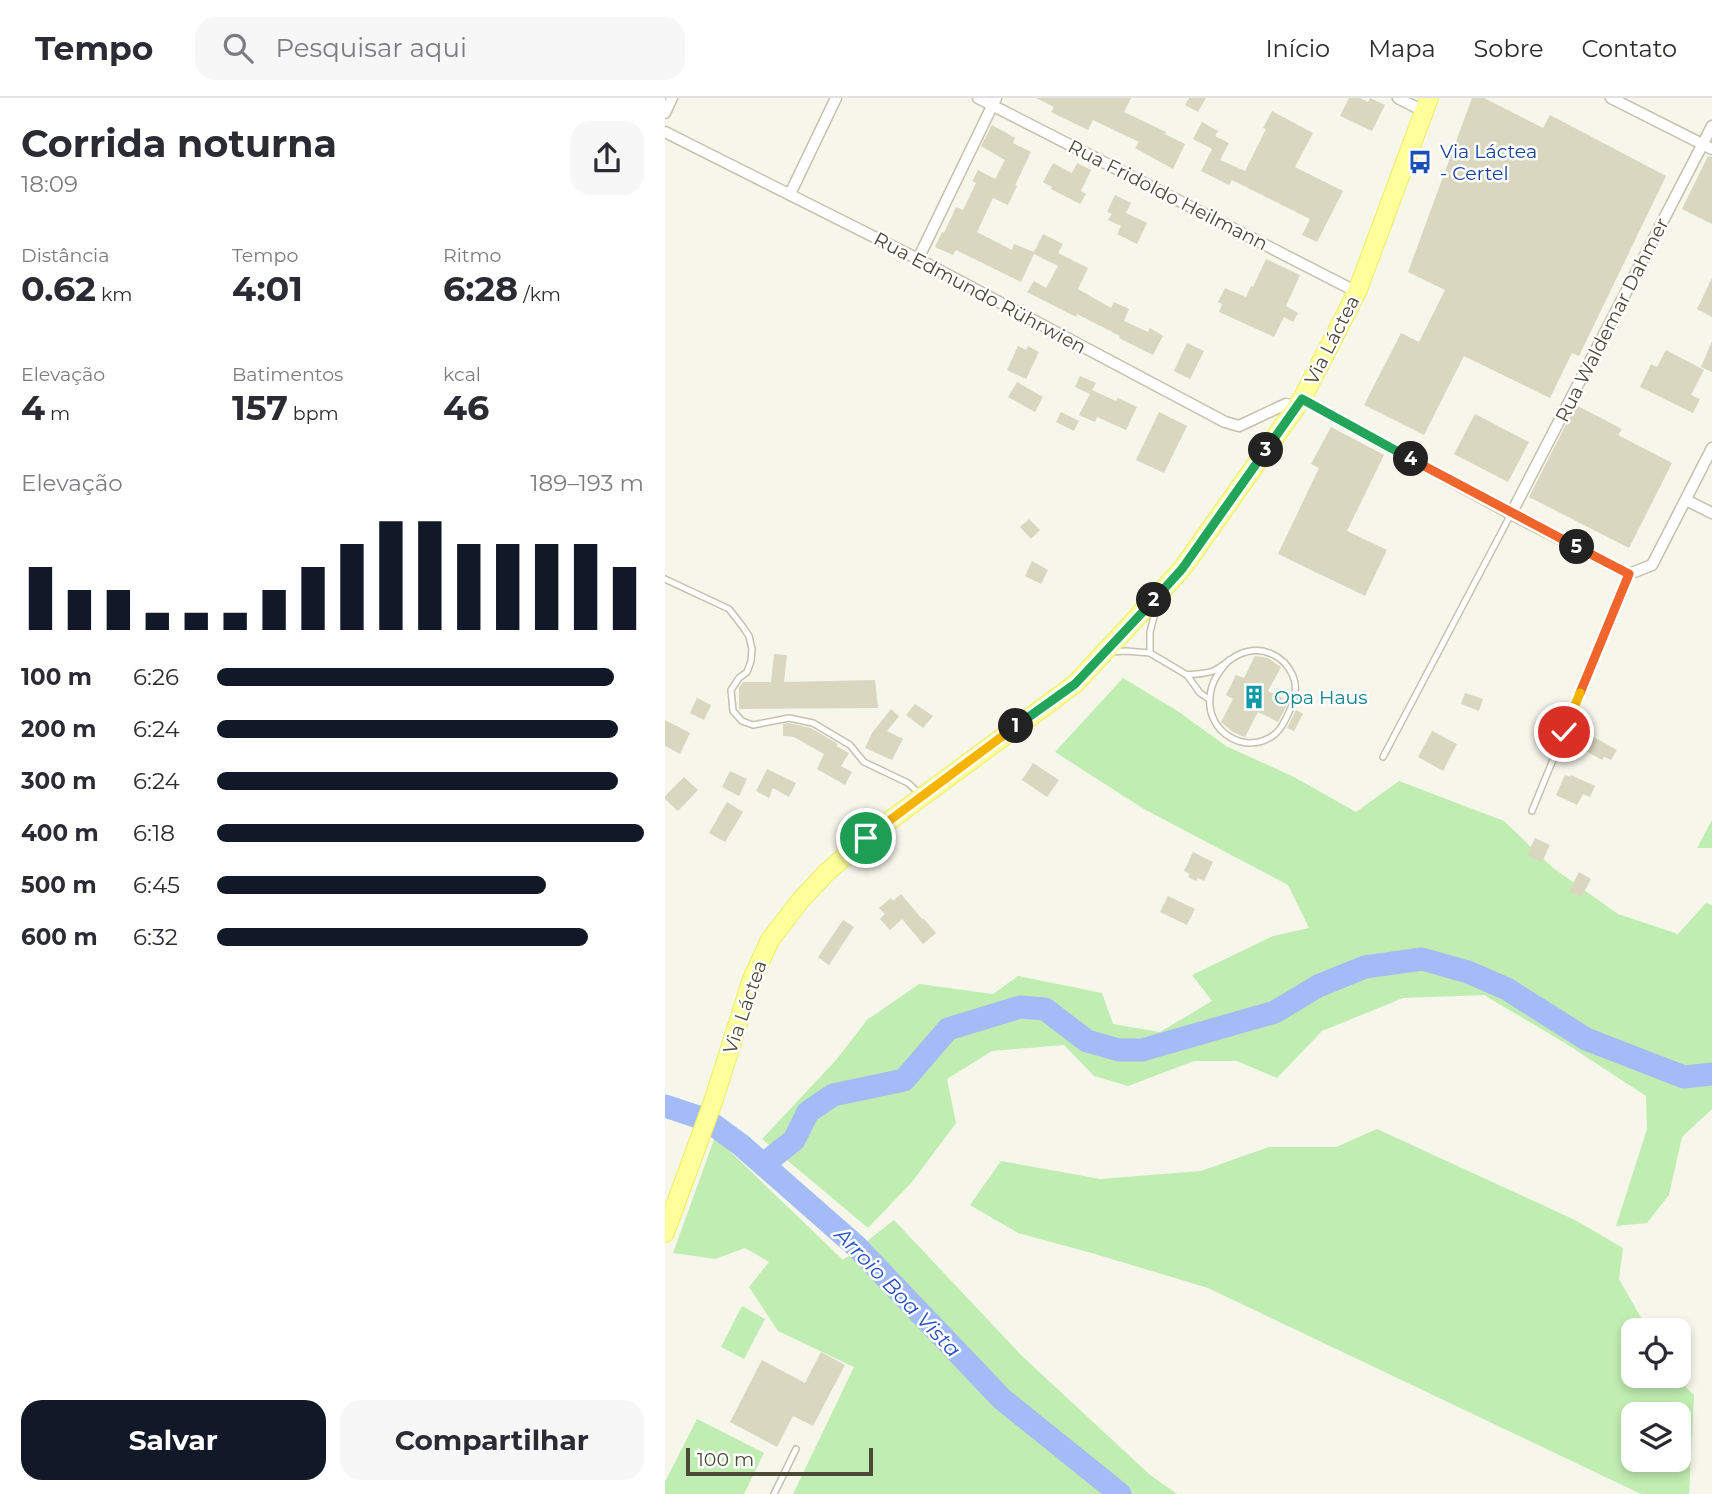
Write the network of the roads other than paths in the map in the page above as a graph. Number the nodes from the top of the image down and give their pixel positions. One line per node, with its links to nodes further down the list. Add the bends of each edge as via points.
1 (672, 98): 8 (street)
2 (836, 98): 12 (street)
3 (978, 98): 6 (street, Rua Fridoldo Heilmann)
4 (1398, 98): 7 (street)
5 (1611, 98): 11 (street)
6 (994, 102): 13 (street); 14 (street, Rua Fridoldo Heilmann)
7 (1427, 105): 14 (main road, Via Láctea)
8 (665, 113)
9 (1712, 126): 11 (street, Rua Waldemar Dahmer)
10 (665, 132): 12 (street, Rua Edmundo Rührwien)
11 (1707, 147): 19 (street, Rua Waldemar Dahmer)
12 (790, 194): 13 (street, Rua Edmundo Rührwien)
13 (918, 259): 15 (street, Rua Edmundo Rührwien, via 1225,422 1239,426 1286,404)
14 (1357, 292): 15 (main road, Via Láctea)
15 (1299, 403): 19 (street); 22 (main road, Via Láctea, via 1182,569)
16 (1712, 448): 17 (street)
17 (1686, 500): 18 (street); 20 (street, via 1651,565)
18 (1712, 513)
19 (1511, 514): 20 (street); 28 (lane)
20 (1629, 574): 30 (lane)
21 (665, 579): 29 (lane, via 729,609 749,636 751,661 731,690 733,711 742,721 753,725 789,718 813,723 850,746 864,762 908,783)
22 (1155, 599): 23 (main road, Via Láctea); 24 (lane)
23 (1105, 653): 24 (lane); 29 (main road, Via Láctea, via 1075,684)
24 (1150, 653): 26 (lane)
25 (1229, 660): 26 (lane, via 1213,671); 27 (lane, via 1212,684); 27 (lane, via 1255,650 1280,658 1295,680 1296,694 1285,722 1264,740 1237,742 1216,726)
26 (1187, 675): 27 (lane)
27 (1209, 699)
28 (1383, 757)
29 (922, 797): 31 (main road, Via Láctea, via 826,873 770,940 752,979)
30 (1532, 811)
31 (665, 1233)
32 (796, 1449): 33 (lane)
33 (774, 1494)

